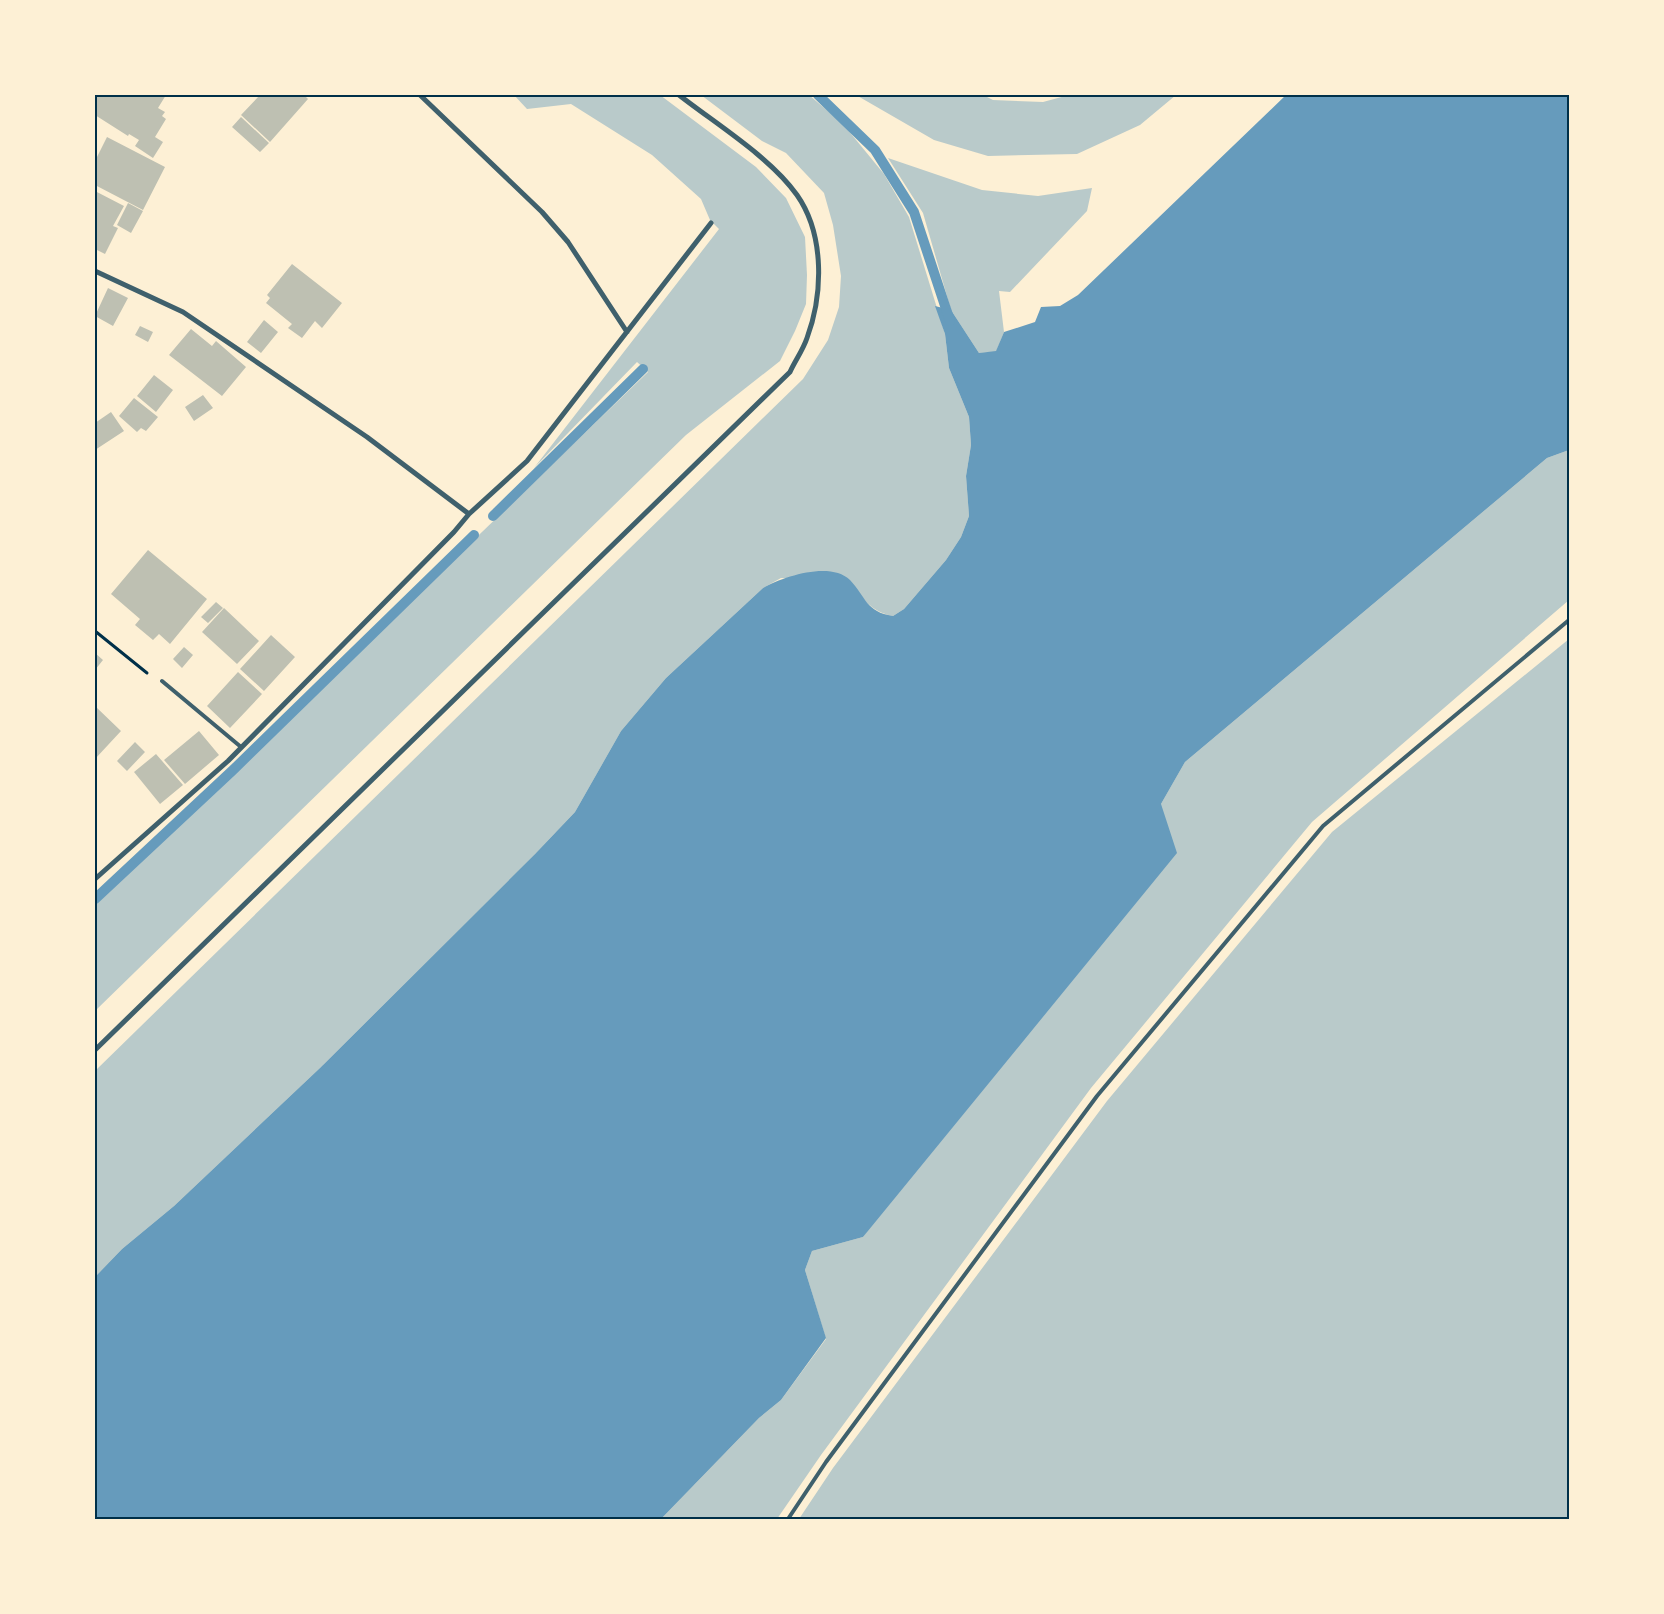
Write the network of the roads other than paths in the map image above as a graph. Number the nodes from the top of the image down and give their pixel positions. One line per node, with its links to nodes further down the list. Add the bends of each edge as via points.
1 (420, 95): 5 (street, via 542,212 568,242)
2 (679, 95): 11 (street, via 772,167 798,196 811,224 818,279 816,309 807,340 790,372)
3 (711, 224): 5 (street)
4 (95, 271): 6 (street, via 183,312 368,437)
5 (627, 332): 6 (street, via 527,462)
6 (470, 514): 9 (street)
7 (1569, 620): 12 (lane, via 1323,826 1096,1096 826,1462)
8 (162, 681): 9 (lane)
9 (241, 747): 10 (street)
10 (95, 879)
11 (95, 1050)
12 (788, 1519)

